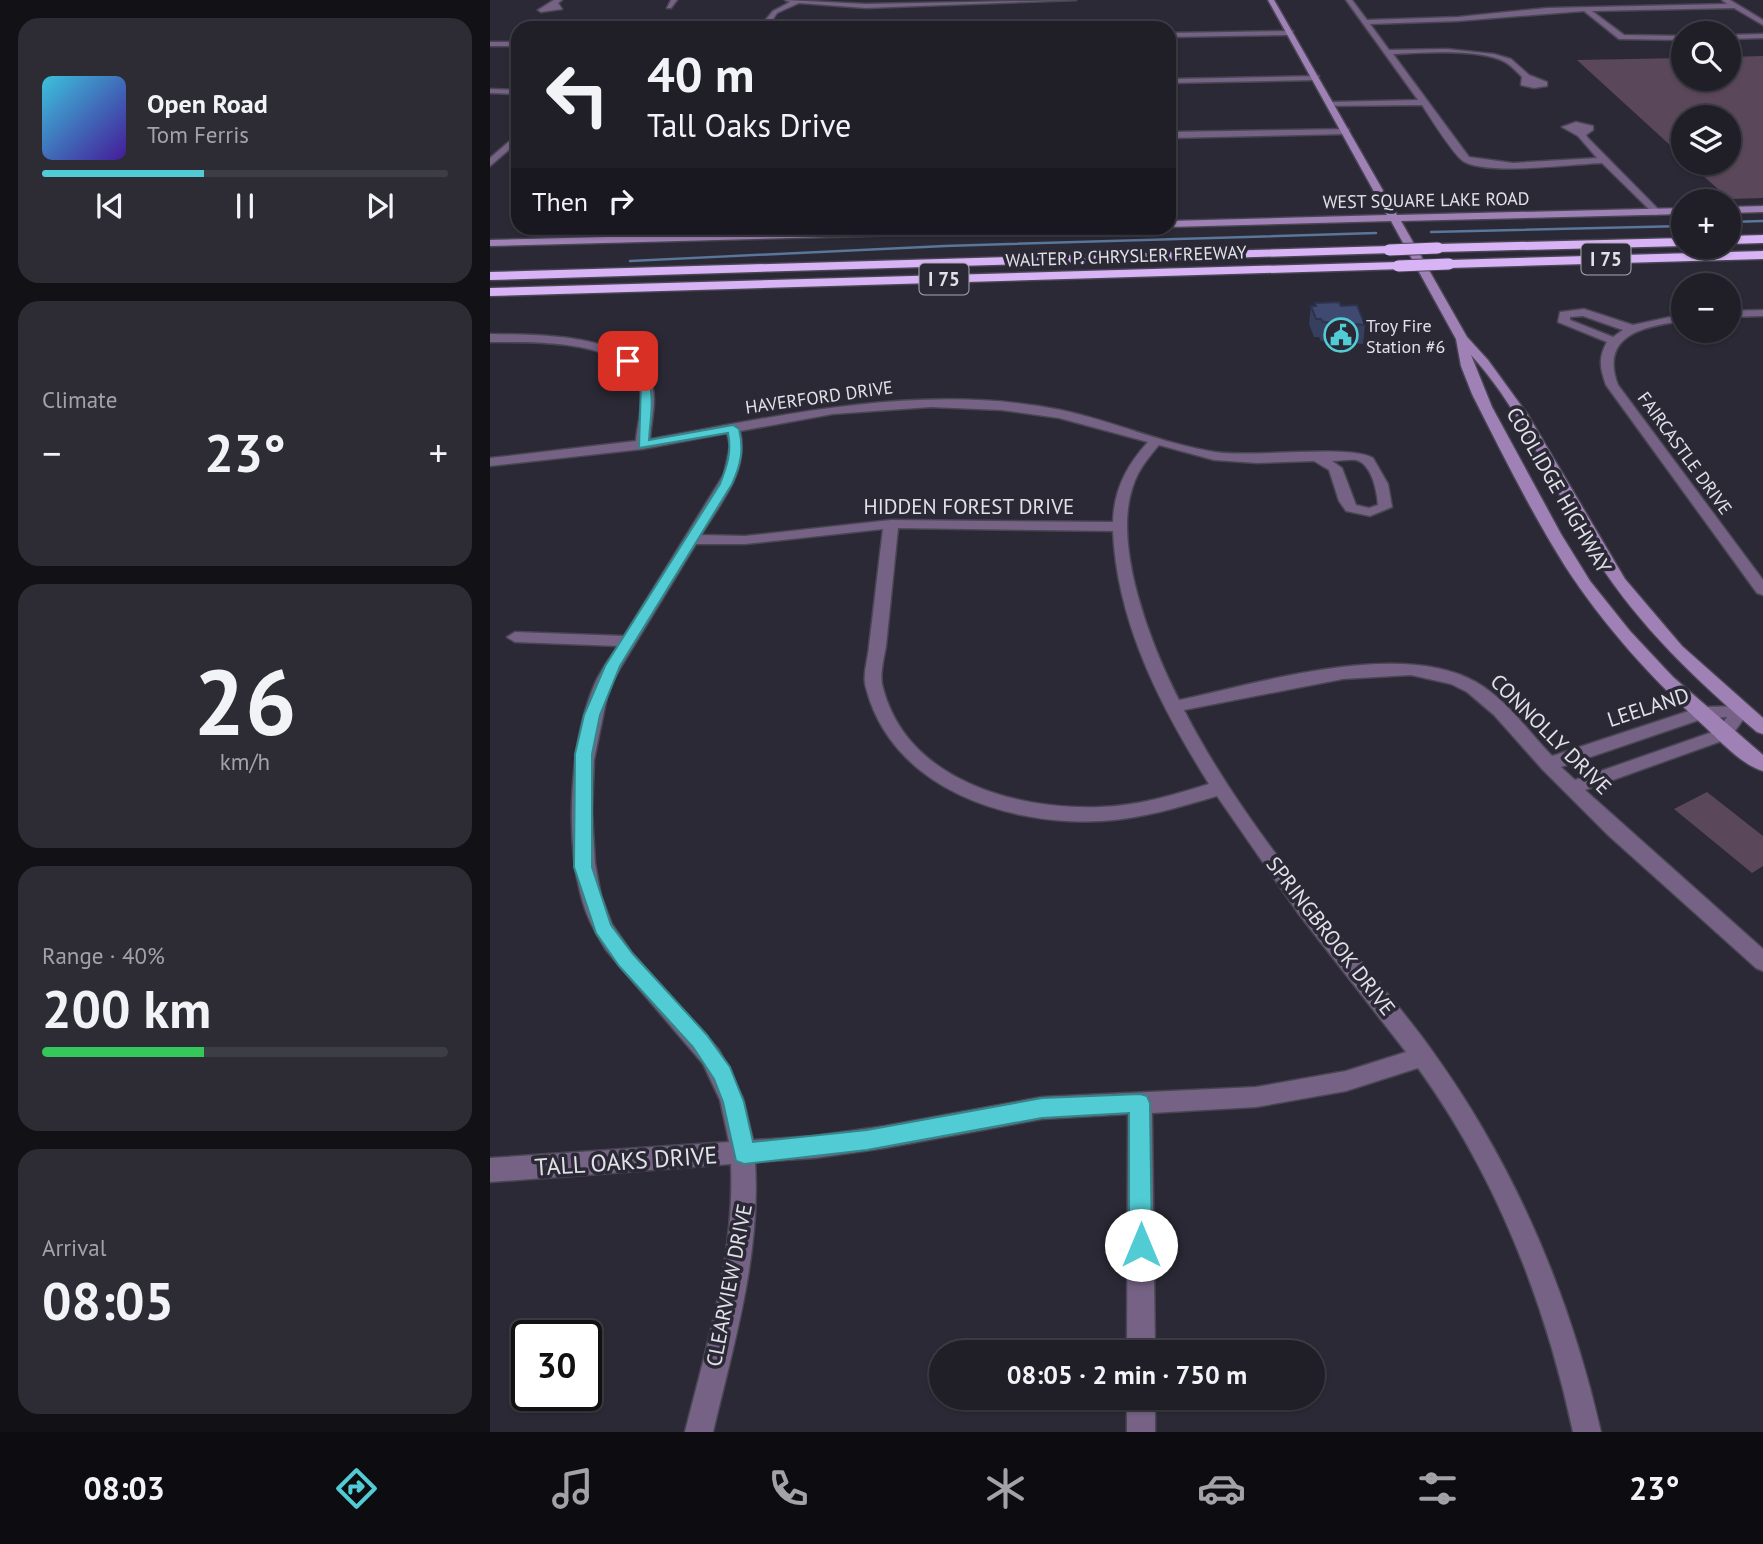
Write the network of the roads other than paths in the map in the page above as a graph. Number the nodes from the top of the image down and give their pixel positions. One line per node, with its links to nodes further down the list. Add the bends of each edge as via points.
1 (674, 0): 9 (street)
2 (795, 0): 7 (street, via 853,6); 11 (street)
3 (1073, 0): 7 (street)
4 (1271, 0): 14 (main road, COOLIDGE HIGHWAY)
5 (1349, 0): 12 (street)
6 (1725, 0): 8 (street)
7 (979, 2)
8 (1735, 6): 10 (street); 13 (street)
9 (669, 7)
10 (1585, 9): 12 (street); 18 (street, via 1617,34 1611,38 1629,42)
11 (768, 21)
12 (1365, 22): 21 (street)
13 (1763, 23)
14 (1290, 33): 15 (street); 23 (main road, COOLIDGE HIGHWAY)
15 (1176, 35)
16 (1763, 36): 17 (street)
17 (1741, 37)
18 (1671, 38)
19 (490, 44): 20 (street)
20 (511, 44)
21 (1386, 52): 22 (street, via 1497,57); 27 (street)
22 (1526, 77)
23 (1316, 78): 24 (street); 28 (main road, COOLIDGE HIGHWAY)
24 (1176, 80)
25 (490, 91): 26 (street)
26 (511, 92)
27 (1423, 102): 28 (street); 33 (street, via 1471,161 1500,165)
28 (1331, 104): 29 (main road, COOLIDGE HIGHWAY)
29 (1346, 131): 31 (street); 39 (main road, COOLIDGE HIGHWAY)
30 (1581, 134): 33 (street)
31 (1176, 135)
32 (511, 144): 34 (street)
33 (1605, 160): 38 (street)
34 (490, 163)
35 (1763, 209): 36 (main road)
36 (1741, 210)
37 (1671, 211): 38 (main road, WEST SQUARE LAKE ROAD)
38 (1655, 212): 39 (main road, WEST SQUARE LAKE ROAD)
39 (1395, 218): 40 (main road, WEST SQUARE LAKE ROAD); 55 (main road, COOLIDGE HIGHWAY)
40 (1176, 224)
41 (640, 235): 43 (street)
42 (791, 235): 43 (main road)
43 (638, 239): 47 (main road)
44 (1763, 239): 45 (highway)
45 (1741, 240)
46 (1671, 242): 49 (highway, WALTER P. CHRYSLER FREEWAY / I 75, bridge)
47 (490, 243)
48 (1763, 255): 50 (highway, WALTER P. CHRYSLER FREEWAY / I 75, bridge)
49 (490, 276)
50 (490, 292)
51 (1763, 313): 52 (street)
52 (1741, 314)
53 (1671, 321): 64 (street, FAIRCASTLE DRIVE, via 1623,335 1605,363 1612,385)
54 (490, 338): 58 (street, via 571,342 628,361 646,385)
55 (1462, 339): 68 (main road, COOLIDGE HIGHWAY, via 1512,401 1621,584 1664,635); 69 (main road, COOLIDGE HIGHWAY, via 1463,354 1483,402 1569,560 1620,630)
56 (733, 429): 57 (street, HAVERFORD DRIVE, via 866,406 953,403 1060,414); 58 (street, HAVERFORD DRIVE); 63 (street, CLEARVIEW DRIVE, via 737,446 731,474)
57 (1156, 441): 59 (street, HAVERFORD DRIVE, via 1235,458); 62 (street, SPRINGBROOK DRIVE, via 1138,459 1124,484)
58 (643, 445): 60 (street, HAVERFORD DRIVE)
59 (1318, 457): 59 (street, HAVERFORD DRIVE, via 1335,468 1351,508 1370,512 1385,507 1368,461 1354,456)
60 (490, 461)
61 (891, 524): 62 (street, HIDDEN FOREST DRIVE); 63 (street, HIDDEN FOREST DRIVE, via 745,540); 75 (street, via 873,685 890,730 930,771 995,801 1079,814 1146,808)
62 (1121, 527): 67 (street, SPRINGBROOK DRIVE, via 1131,598)
63 (692, 539): 66 (street, CLEARVIEW DRIVE)
64 (1763, 590)
65 (515, 637): 66 (street)
66 (628, 641): 79 (street, CLEARVIEW DRIVE, via 599,695 584,754 582,848 587,884 614,945 700,1041 722,1074 734,1102)
67 (1172, 707): 72 (street, CONNOLLY DRIVE, via 1333,676 1438,673 1479,691); 75 (street, SPRINGBROOK DRIVE)
68 (1741, 710): 69 (street, LEELAND); 70 (main road, COOLIDGE HIGHWAY); 71 (street)
69 (1701, 713): 71 (main road, COOLIDGE HIGHWAY); 72 (street, LEELAND)
70 (1763, 728)
71 (1724, 734): 73 (main road, COOLIDGE HIGHWAY); 74 (street)
72 (1549, 764): 74 (street, CONNOLLY DRIVE)
73 (1763, 765)
74 (1572, 788): 76 (street, CONNOLLY DRIVE)
75 (1220, 789): 77 (street, SPRINGBROOK DRIVE, via 1319,925)
76 (1763, 962)
77 (1424, 1056): 78 (street, TALL OAKS DRIVE, via 1298,1091); 85 (street, SPRINGBROOK DRIVE, via 1484,1153 1525,1237 1568,1354)
78 (1140, 1103): 79 (street, TALL OAKS DRIVE, via 1042,1108 873,1139); 81 (street)
79 (744, 1154): 80 (street, TALL OAKS DRIVE); 83 (street, CLEARVIEW DRIVE, via 747,1179 741,1237)
80 (490, 1170)
81 (1141, 1340)
82 (1141, 1410): 84 (street)
83 (699, 1432)
84 (1142, 1432)
85 (1587, 1432)

